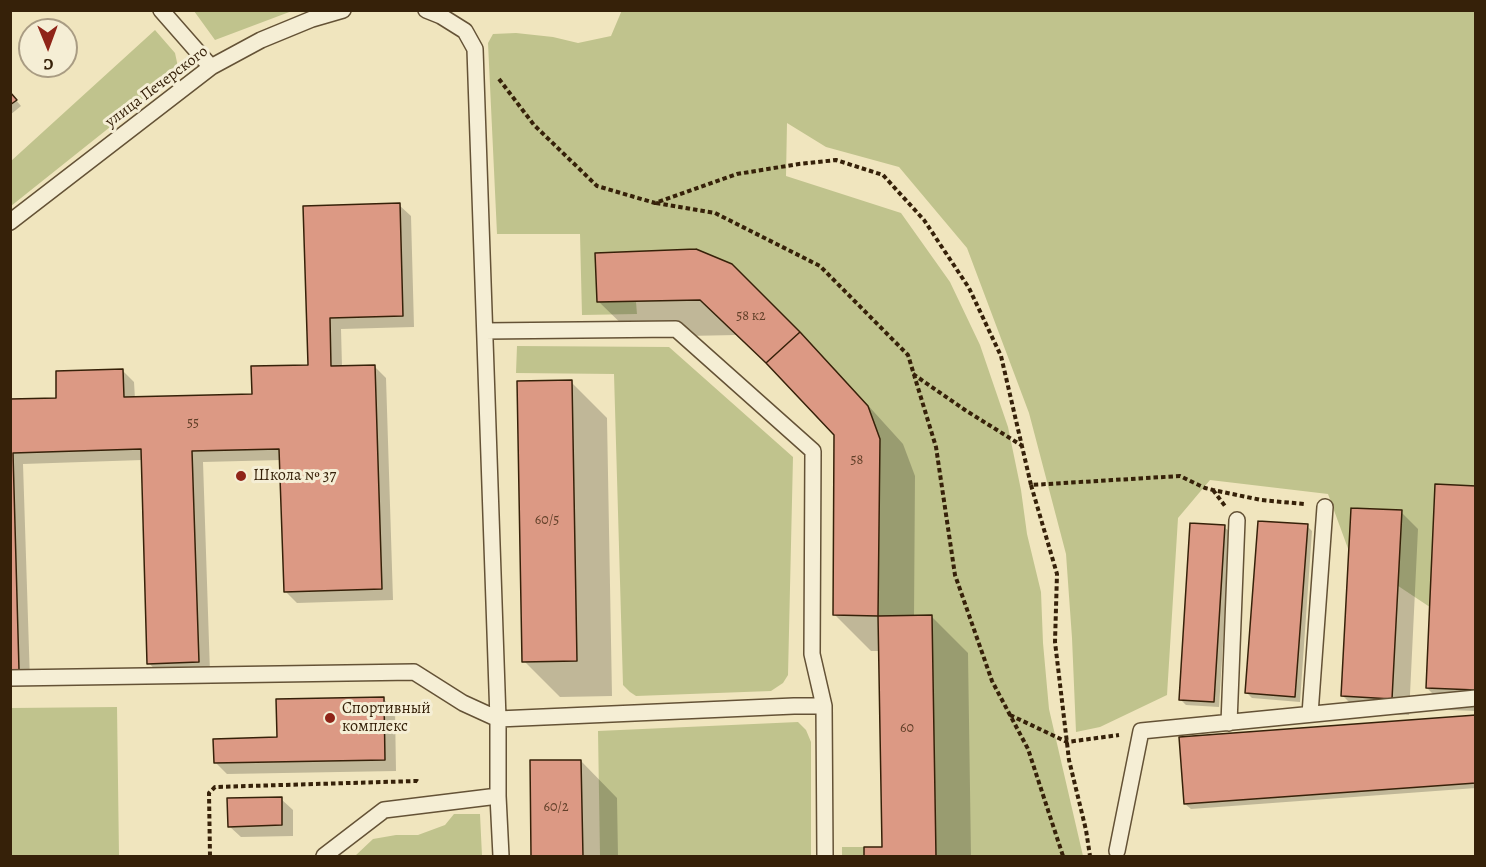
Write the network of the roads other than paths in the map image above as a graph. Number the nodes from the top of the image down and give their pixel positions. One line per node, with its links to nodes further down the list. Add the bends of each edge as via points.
1 (160, 10): 4 (lane)
2 (342, 10): 4 (lane, улица Печерского, via 261,40)
3 (433, 13): 6 (lane, via 465,31 475,49)
4 (211, 67): 5 (lane, улица Печерского)
5 (10, 222)
6 (485, 331): 11 (lane, via 676,329 813,451 813,654); 13 (lane)
7 (1325, 507): 12 (lane)
8 (1237, 520): 14 (lane)
9 (10, 678): 13 (lane, via 414,672 463,703)
10 (1476, 698): 12 (lane)
11 (824, 706): 13 (lane); 19 (lane)
12 (1310, 714): 14 (lane)
13 (498, 719): 15 (lane)
14 (1229, 723): 16 (lane, via 1141,731)
15 (498, 796): 17 (lane, via 384,810); 18 (lane)
16 (1117, 851)
17 (324, 856)
18 (501, 856)
19 (825, 856)

